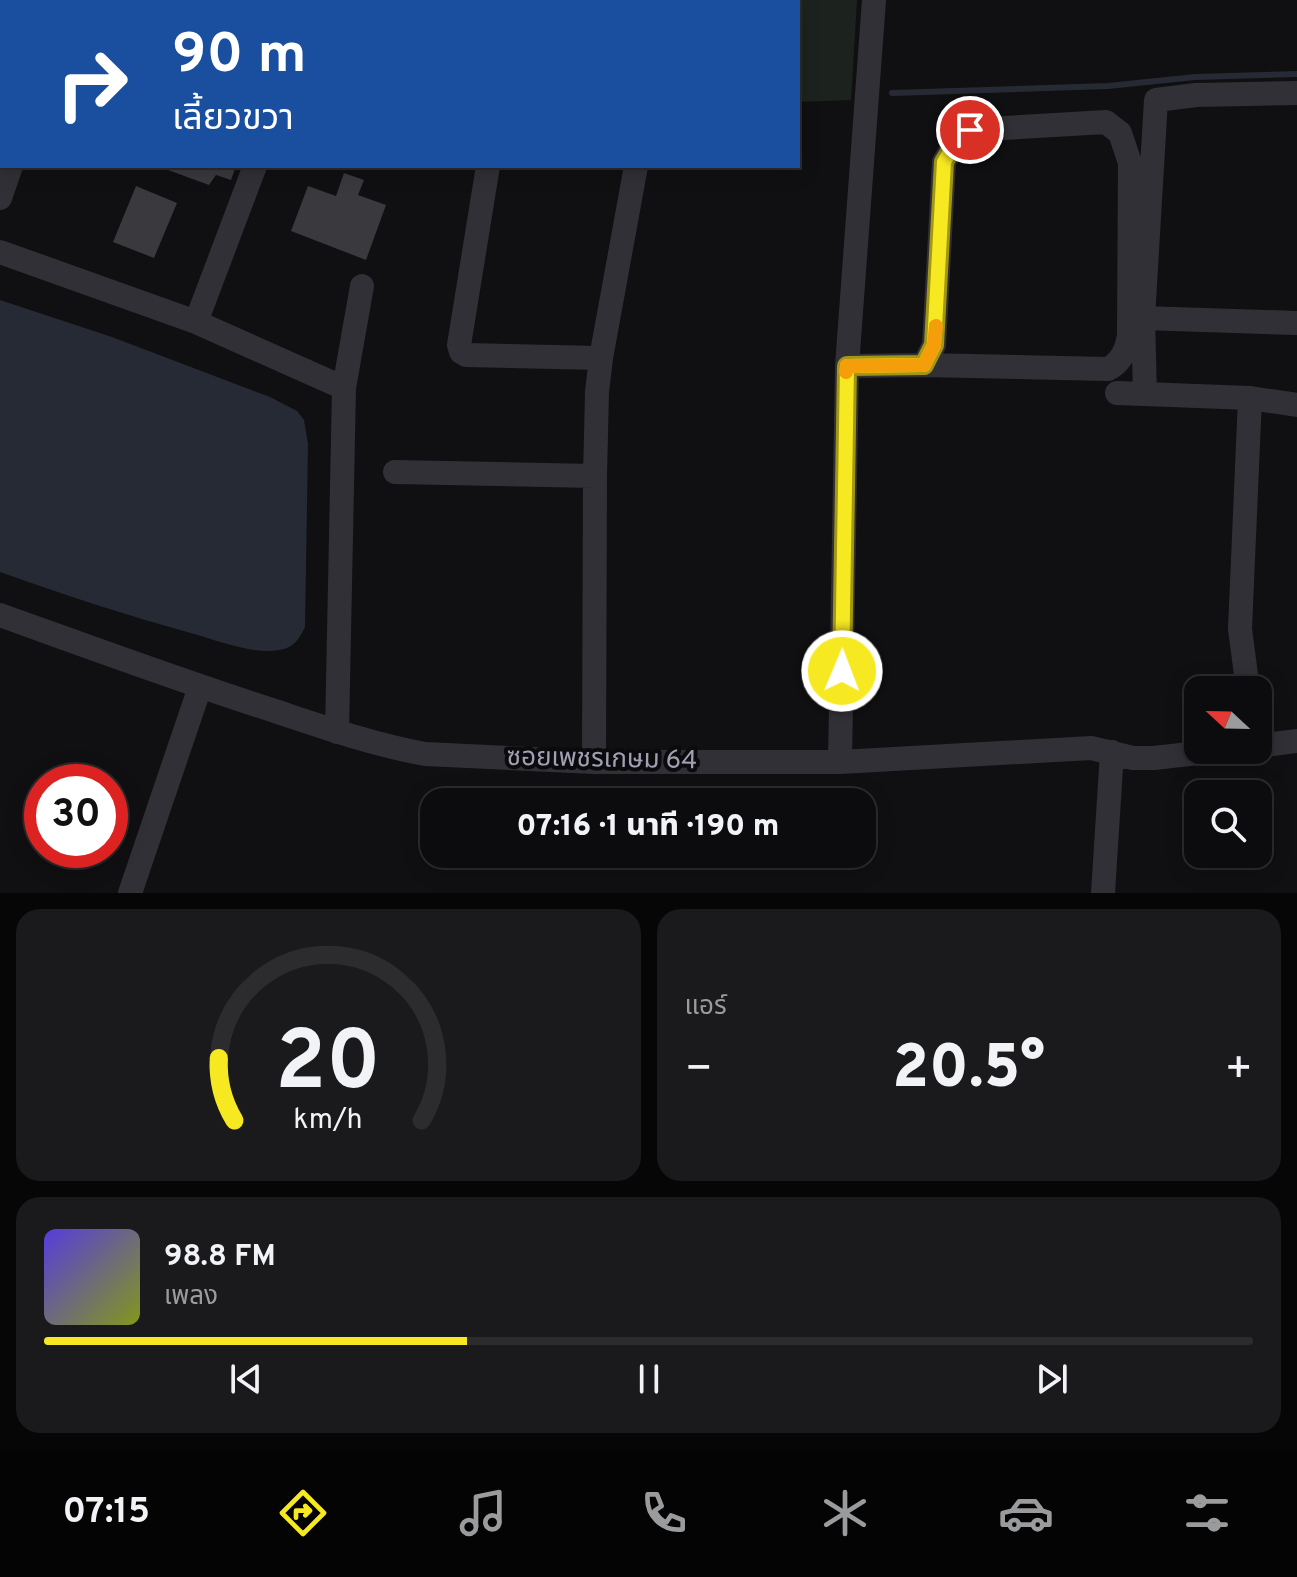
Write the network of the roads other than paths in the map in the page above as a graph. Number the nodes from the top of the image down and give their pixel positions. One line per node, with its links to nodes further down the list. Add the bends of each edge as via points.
1 (874, 0): 15 (street)
2 (1297, 93): 10 (street, via 1156,100)
3 (10, 168): 7 (street)
4 (254, 168): 11 (street)
5 (488, 168): 13 (street, via 461,352)
6 (636, 168): 13 (street)
7 (0, 198)
8 (0, 252): 11 (street)
9 (362, 286): 16 (street)
10 (1143, 318): 12 (street); 18 (street)
11 (196, 322): 16 (street)
12 (1297, 323)
13 (601, 358): 22 (street)
14 (924, 365): 14 (street, via 1114,366 1127,349 1129,335 1130,163 1120,133 1106,122 970,130 954,145 944,162 934,345); 15 (street)
15 (847, 366): 32 (street)
16 (344, 388): 26 (street)
17 (1117, 393): 18 (street)
18 (1145, 394): 19 (street)
19 (1250, 398): 20 (street); 24 (street, via 1240,629)
20 (1297, 405)
21 (395, 472): 22 (street)
22 (595, 476): 31 (street)
23 (0, 615): 25 (street, ซอยเพชรเกษม 64)
24 (1246, 676)
25 (200, 687): 26 (street, ซอยเพชรเกษม 64); 33 (street)
26 (337, 732): 31 (street, ซอยเพชรเกษม 64, via 425,754)
27 (1297, 741): 28 (street)
28 (1272, 744)
29 (1112, 752): 30 (street, ซอยเพชรเกษม 64, via 1133,758); 32 (street, ซอยเพชรเกษม 64, via 1091,748); 34 (street)
30 (1184, 755)
31 (594, 762): 32 (street, ซอยเพชรเกษม 64)
32 (840, 762)
33 (130, 893)
34 (1103, 893)

